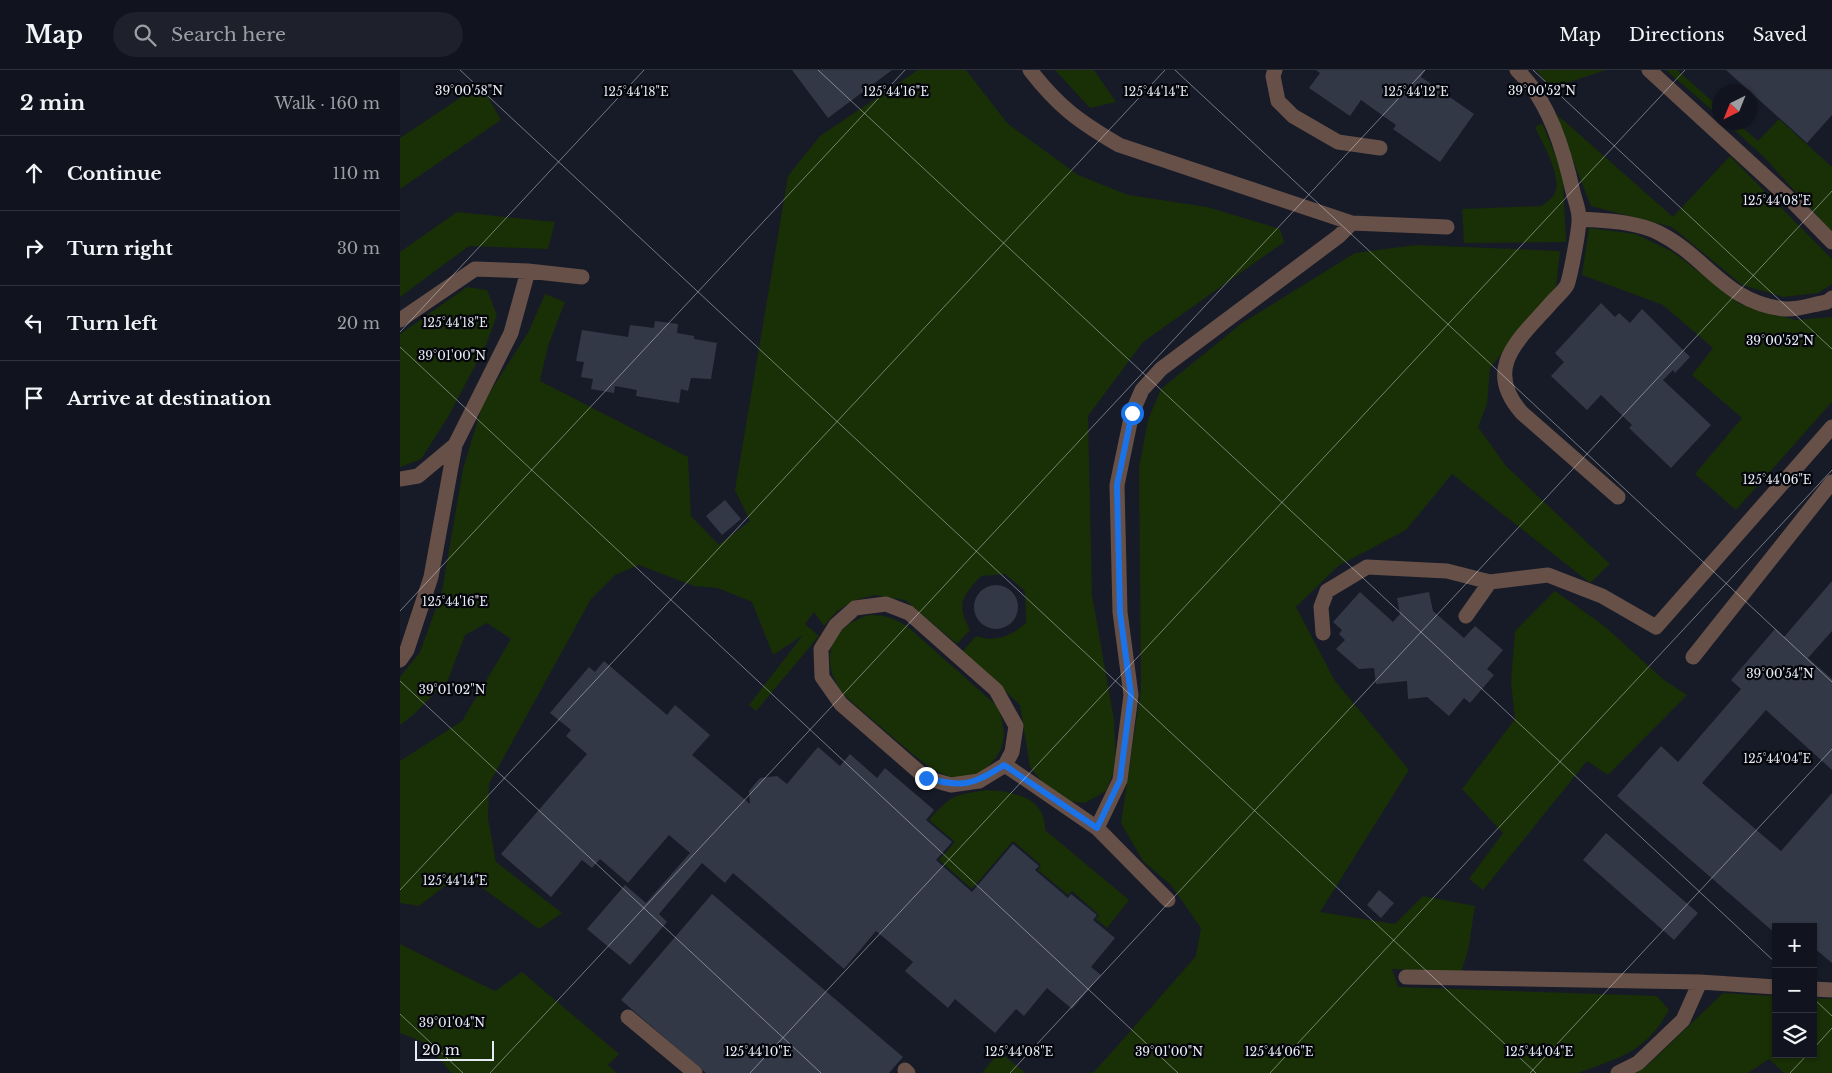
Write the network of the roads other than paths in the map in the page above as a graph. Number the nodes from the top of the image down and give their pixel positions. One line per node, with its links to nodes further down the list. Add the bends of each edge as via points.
1 (1030, 70): 7 (street, via 1061,107 1118,145)
2 (1275, 70): 5 (street, via 1278,101 1293,116 1338,142)
3 (1517, 70): 6 (street, via 1526,78 1550,118)
4 (1649, 70): 9 (street)
5 (1380, 148)
6 (1580, 219): 12 (street, via 1627,223 1659,232 1696,258 1720,282 1749,301 1787,309 1827,302); 18 (street, via 1566,285 1508,354 1505,388 1522,413)
7 (1352, 223): 8 (street); 25 (street, via 1160,370 1142,390 1132,413 1117,485 1120,612 1131,695 1120,780)
8 (1447, 226)
9 (1832, 242)
10 (528, 271): 11 (street); 13 (street, via 476,269); 15 (street, via 511,333)
11 (582, 277)
12 (1832, 298)
13 (400, 320)
14 (1832, 427): 19 (street, via 1656,627 1602,596 1548,576)
15 (454, 445): 16 (street, via 418,476); 23 (street, via 431,577 407,650)
16 (400, 479)
17 (1832, 482): 22 (street)
18 (1618, 497)
19 (1490, 582): 20 (street); 21 (street, via 1447,571 1400,577 1367,567 1327,591 1321,607)
20 (1466, 616)
21 (1323, 634)
22 (1693, 657)
23 (400, 660)
24 (1004, 765): 24 (street, via 979,781 951,784 926,778 841,704 822,677 821,649 836,625 855,608 886,604 909,613 996,690 1016,726 1012,752); 25 (street)
25 (1097, 828): 26 (street)
26 (1168, 900)
27 (1406, 977): 28 (street)
28 (1700, 982): 29 (street); 34 (street, via 1683,1020 1638,1063)
29 (1772, 987)
30 (1817, 989): 31 (street)
31 (1832, 990)
32 (628, 1017): 33 (street)
33 (695, 1073)
34 (1618, 1073)

